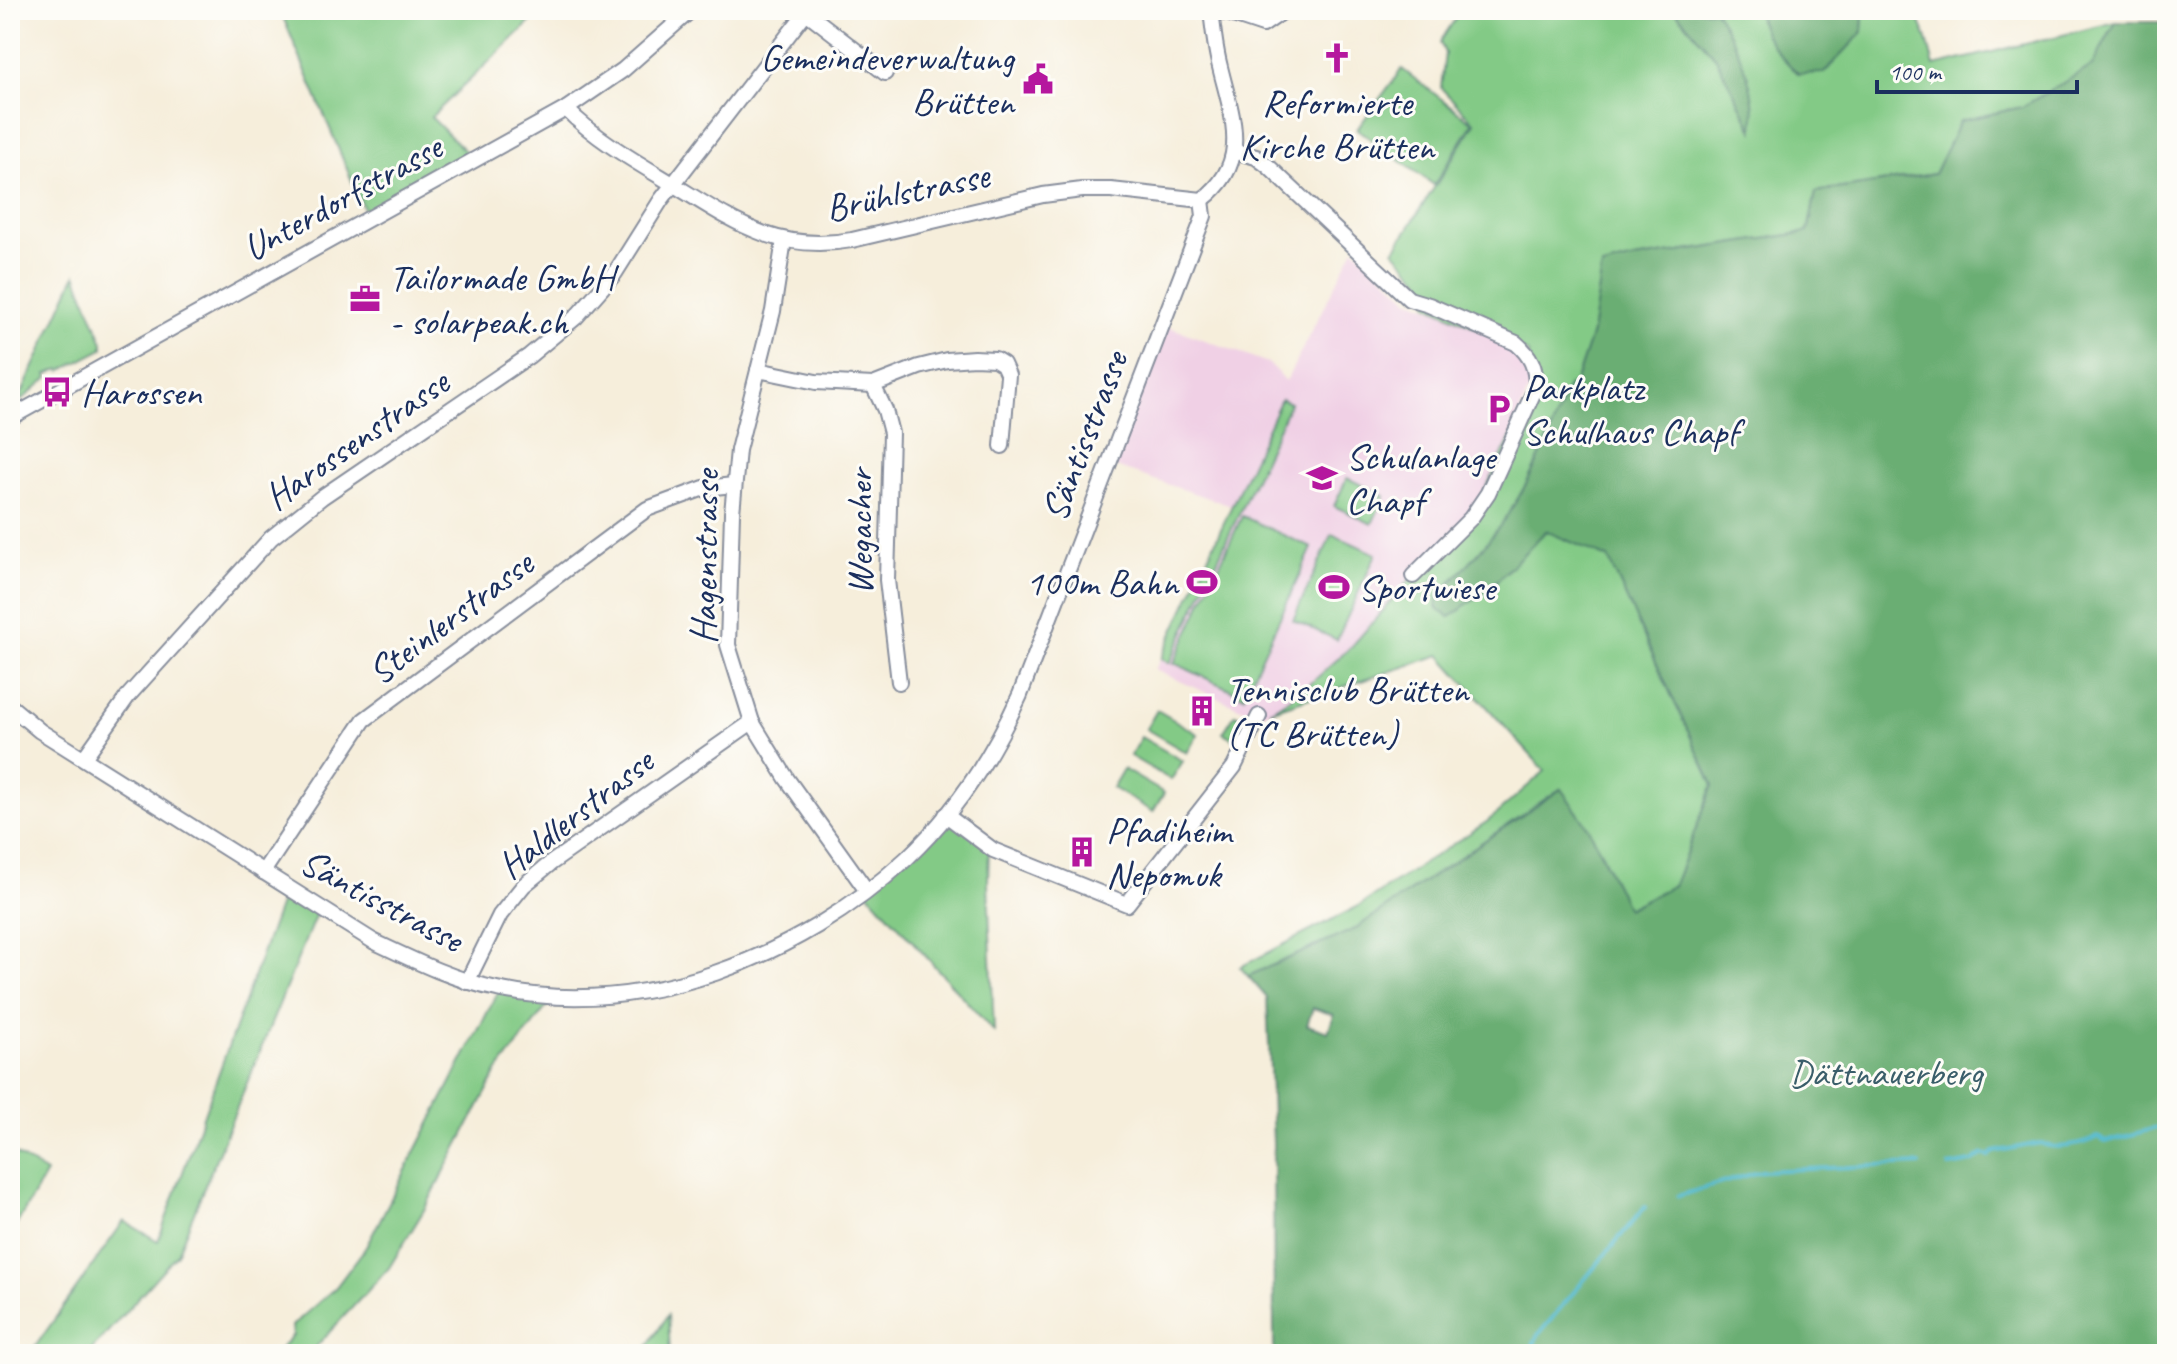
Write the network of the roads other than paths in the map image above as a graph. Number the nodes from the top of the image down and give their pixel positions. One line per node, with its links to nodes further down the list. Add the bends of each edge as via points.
1 (691, 10): 5 (street, Unterdorfstrasse, via 623,70)
2 (1285, 10): 3 (street, via 1263,25)
3 (1211, 11): 6 (street, via 1233,114)
4 (885, 73): 7 (street, Harossenstrasse, via 806,12)
5 (566, 109): 7 (street, Brühlstrasse, via 605,142); 12 (street, Unterdorfstrasse)
6 (1234, 151): 8 (street, Säntisstrasse, via 1221,183); 15 (street, via 1256,157 1409,299 1516,343 1536,370 1536,387 1488,493 1471,518)
7 (673, 184): 9 (street, Brühlstrasse, via 726,218); 20 (street, Harossenstrasse, via 615,273 576,317 538,350 322,497 271,538 128,696)
8 (1202, 200): 9 (street, Brühlstrasse, via 1082,190 836,243); 21 (street, Säntisstrasse, via 1204,216 1020,695 1002,736)
9 (784, 240): 10 (street, Hagenstrasse)
10 (758, 370): 11 (street, via 816,382); 14 (street, Hagenstrasse)
11 (873, 385): 13 (street, via 947,360 995,359 1008,375); 16 (street, Wegacher, via 891,433 887,580)
12 (10, 418)
13 (1002, 446)
14 (734, 485): 19 (street, Hagenstrasse, via 728,645); 22 (street, Steinlerstrasse, via 704,488 647,509 364,720)
15 (1413, 576)
16 (899, 682)
17 (10, 706): 20 (street, Säntisstrasse)
18 (1259, 716): 21 (street, via 1234,767 1127,904 993,850)
19 (752, 722): 23 (street, Hagenstrasse); 24 (street, Haldlerstrasse, via 524,885 500,915)
20 (84, 758): 22 (street, Säntisstrasse)
21 (946, 815): 23 (street, Säntisstrasse)
22 (263, 872): 24 (street, Säntisstrasse, via 373,941)
23 (867, 891): 24 (street, Säntisstrasse, via 782,943 677,985 637,993 554,997)
24 (467, 982)

